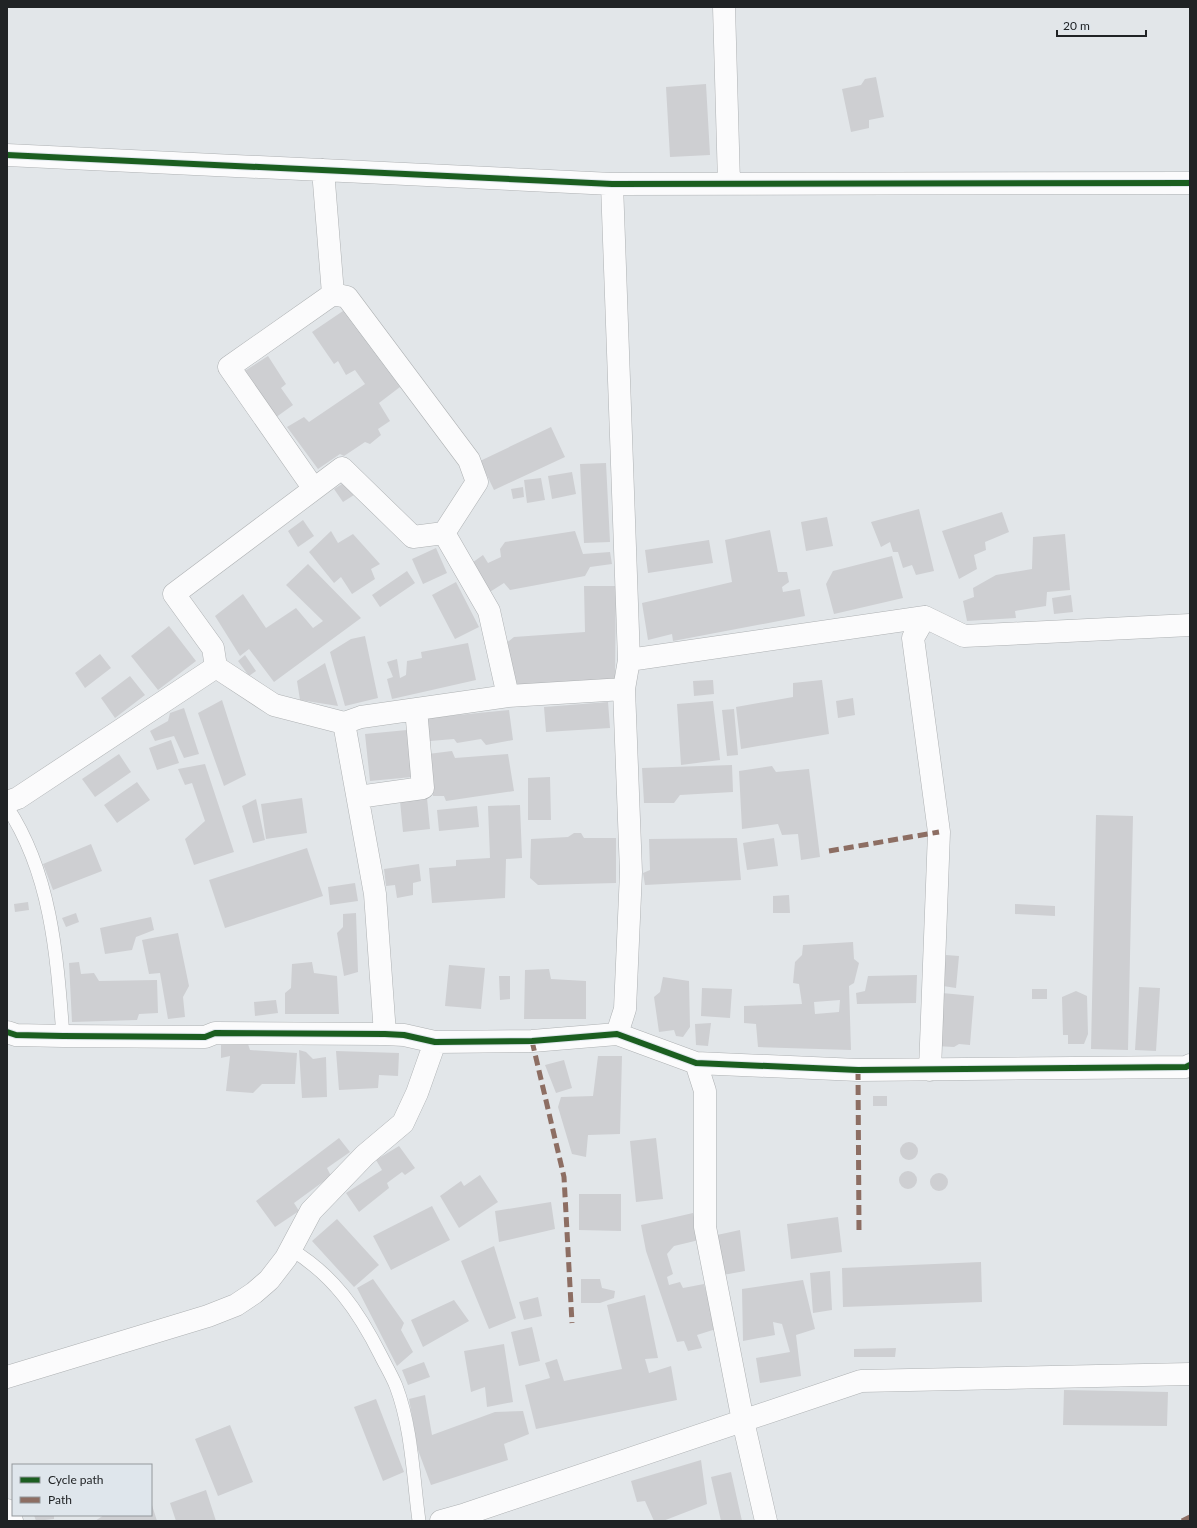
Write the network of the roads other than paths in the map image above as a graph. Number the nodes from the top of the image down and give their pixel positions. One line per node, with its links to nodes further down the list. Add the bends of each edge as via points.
1 (724, 7): 4 (street)
2 (7, 155): 3 (street)
3 (323, 170): 6 (street); 7 (street)
4 (730, 183): 5 (street); 6 (street)
5 (1190, 183)
6 (612, 184): 12 (street)
7 (333, 294): 8 (street, via 229,367); 9 (street, via 347,297 469,460 477,482)
8 (314, 489): 9 (street, via 342,468 413,537); 13 (street, via 174,594 213,648)
9 (444, 533): 15 (street, via 489,611)
10 (926, 617): 11 (street, via 964,636); 12 (street); 28 (street, via 913,638 939,832)
11 (1190, 625)
12 (629, 660): 14 (street)
13 (216, 667): 17 (street, via 274,705); 19 (street, via 18,798)
14 (624, 689): 15 (street); 23 (street, via 631,872 625,1009)
15 (508, 696): 16 (street)
16 (416, 709): 17 (street, via 361,717); 18 (street, via 423,788)
17 (344, 723): 18 (street)
18 (358, 797): 22 (street, via 375,894)
19 (7, 802)
20 (7, 807): 24 (lane, via 29,849 47,902 57,960)
21 (7, 1032): 24 (street)
22 (386, 1034): 24 (street, via 215,1033 206,1037); 25 (street)
23 (617, 1034): 25 (street, via 532,1041); 26 (street)
24 (63, 1036)
25 (435, 1042): 29 (street, via 403,1123 365,1155 311,1211)
26 (696, 1063): 28 (street, via 858,1070); 32 (street, via 705,1091 704,1227)
27 (1190, 1065): 28 (street)
28 (930, 1070)
29 (290, 1248): 31 (street, via 286,1258 269,1280 236,1305 208,1316); 35 (lane, via 310,1260 353,1306 396,1386 406,1428)
30 (1190, 1374): 32 (street, via 862,1381)
31 (7, 1377)
32 (743, 1421): 36 (street); 37 (street)
33 (7, 1510): 34 (street)
34 (12, 1521)
35 (419, 1521)
36 (441, 1521)
37 (766, 1521)

